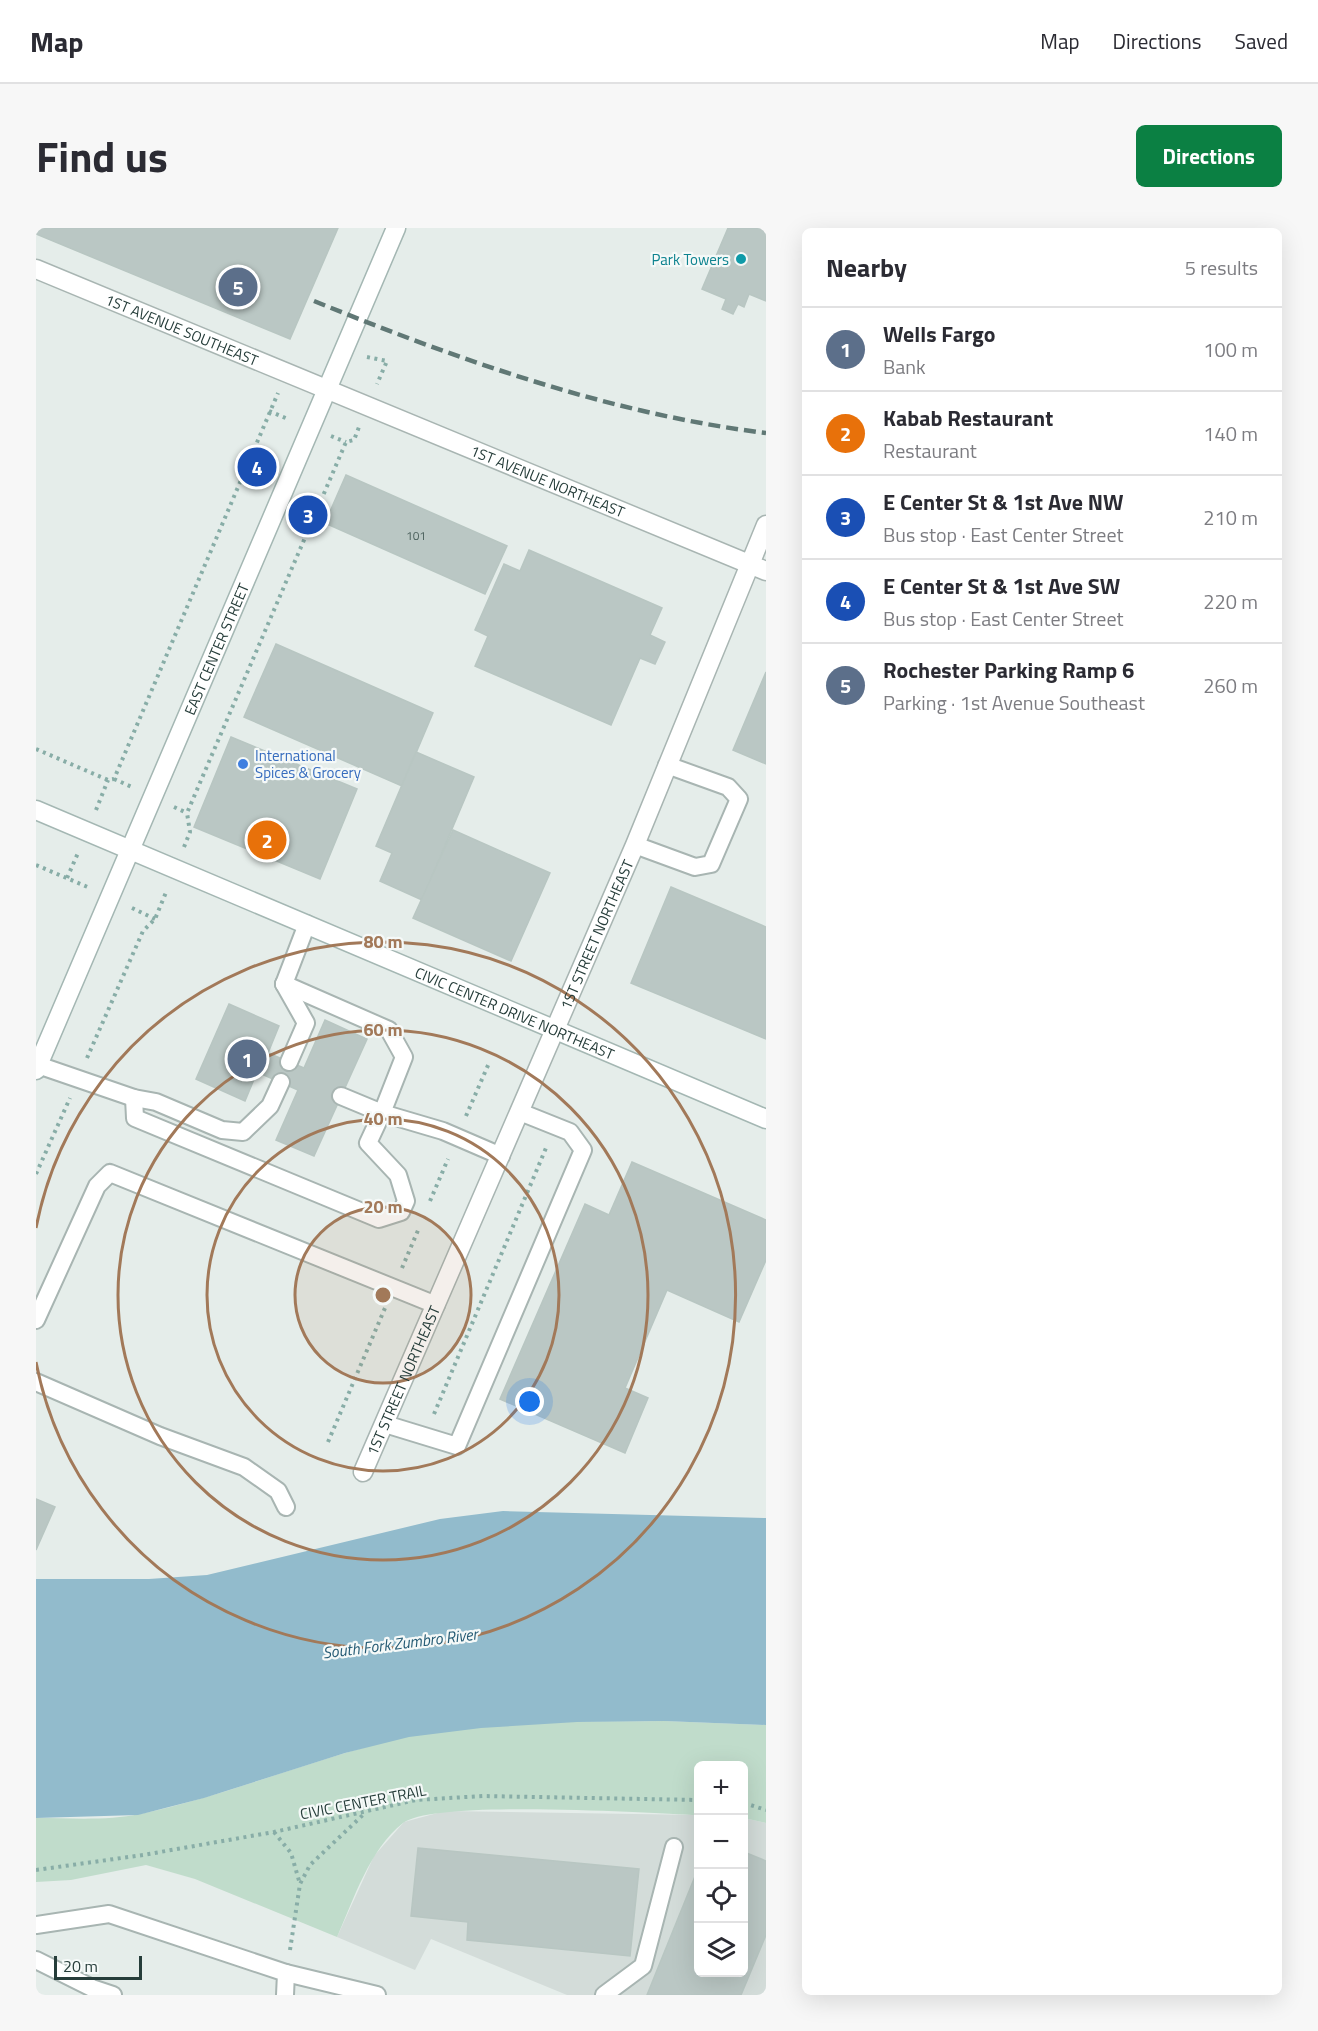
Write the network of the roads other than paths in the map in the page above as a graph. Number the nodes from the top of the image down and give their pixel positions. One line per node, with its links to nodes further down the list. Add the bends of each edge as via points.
1 (396, 228): 3 (street, EAST CENTER STREET)
2 (36, 269): 3 (street, 1ST AVENUE SOUTHEAST)
3 (327, 391): 5 (street, 1ST AVENUE NORTHEAST); 9 (street, EAST CENTER STREET)
4 (766, 525): 5 (street, 1ST STREET NORTHEAST)
5 (758, 568): 6 (street, 1ST STREET NORTHEAST)
6 (667, 765): 8 (street, 1ST STREET NORTHEAST); 8 (lane, via 728,787 739,799 711,864 695,867)
7 (36, 810): 9 (street, CIVIC CENTER DRIVE NORTHEAST)
8 (635, 845): 12 (street, 1ST STREET NORTHEAST)
9 (131, 850): 10 (street, CIVIC CENTER DRIVE NORTHEAST); 14 (street, EAST CENTER STREET)
10 (307, 924): 11 (lane); 12 (street, CIVIC CENTER DRIVE NORTHEAST)
11 (284, 984): 13 (lane, via 306,1023); 19 (lane, via 389,1030 404,1057)
12 (556, 1030): 18 (street, 1ST STREET NORTHEAST); 20 (street, CIVIC CENTER DRIVE NORTHEAST)
13 (289, 1062)
14 (37, 1067): 17 (lane)
15 (280, 1082): 17 (lane, via 270,1106 243,1132 222,1130 156,1102)
16 (341, 1096): 19 (lane)
17 (134, 1098): 19 (lane, via 135,1118 379,1219 401,1212 406,1201 398,1175 368,1143)
18 (520, 1112): 21 (street, 1ST STREET NORTHEAST); 25 (lane, via 570,1131 583,1149 457,1446)
19 (382, 1113): 21 (lane)
20 (766, 1119)
21 (501, 1156): 22 (street, 1ST STREET NORTHEAST)
22 (436, 1305): 23 (lane, via 110,1173 97,1186); 25 (street, 1ST STREET NORTHEAST)
23 (36, 1320)
24 (36, 1382): 27 (lane, via 160,1437 244,1467 278,1491)
25 (384, 1424): 26 (street, 1ST STREET NORTHEAST)
26 (363, 1472)
27 (286, 1507)
28 (674, 1847): 35 (lane, via 643,1966)
29 (36, 1925): 31 (lane, via 109,1914)
30 (36, 1960): 32 (lane)
31 (286, 1973): 33 (lane); 34 (lane)
32 (113, 1995)
33 (285, 1995)
34 (376, 1995)
35 (604, 1995)

